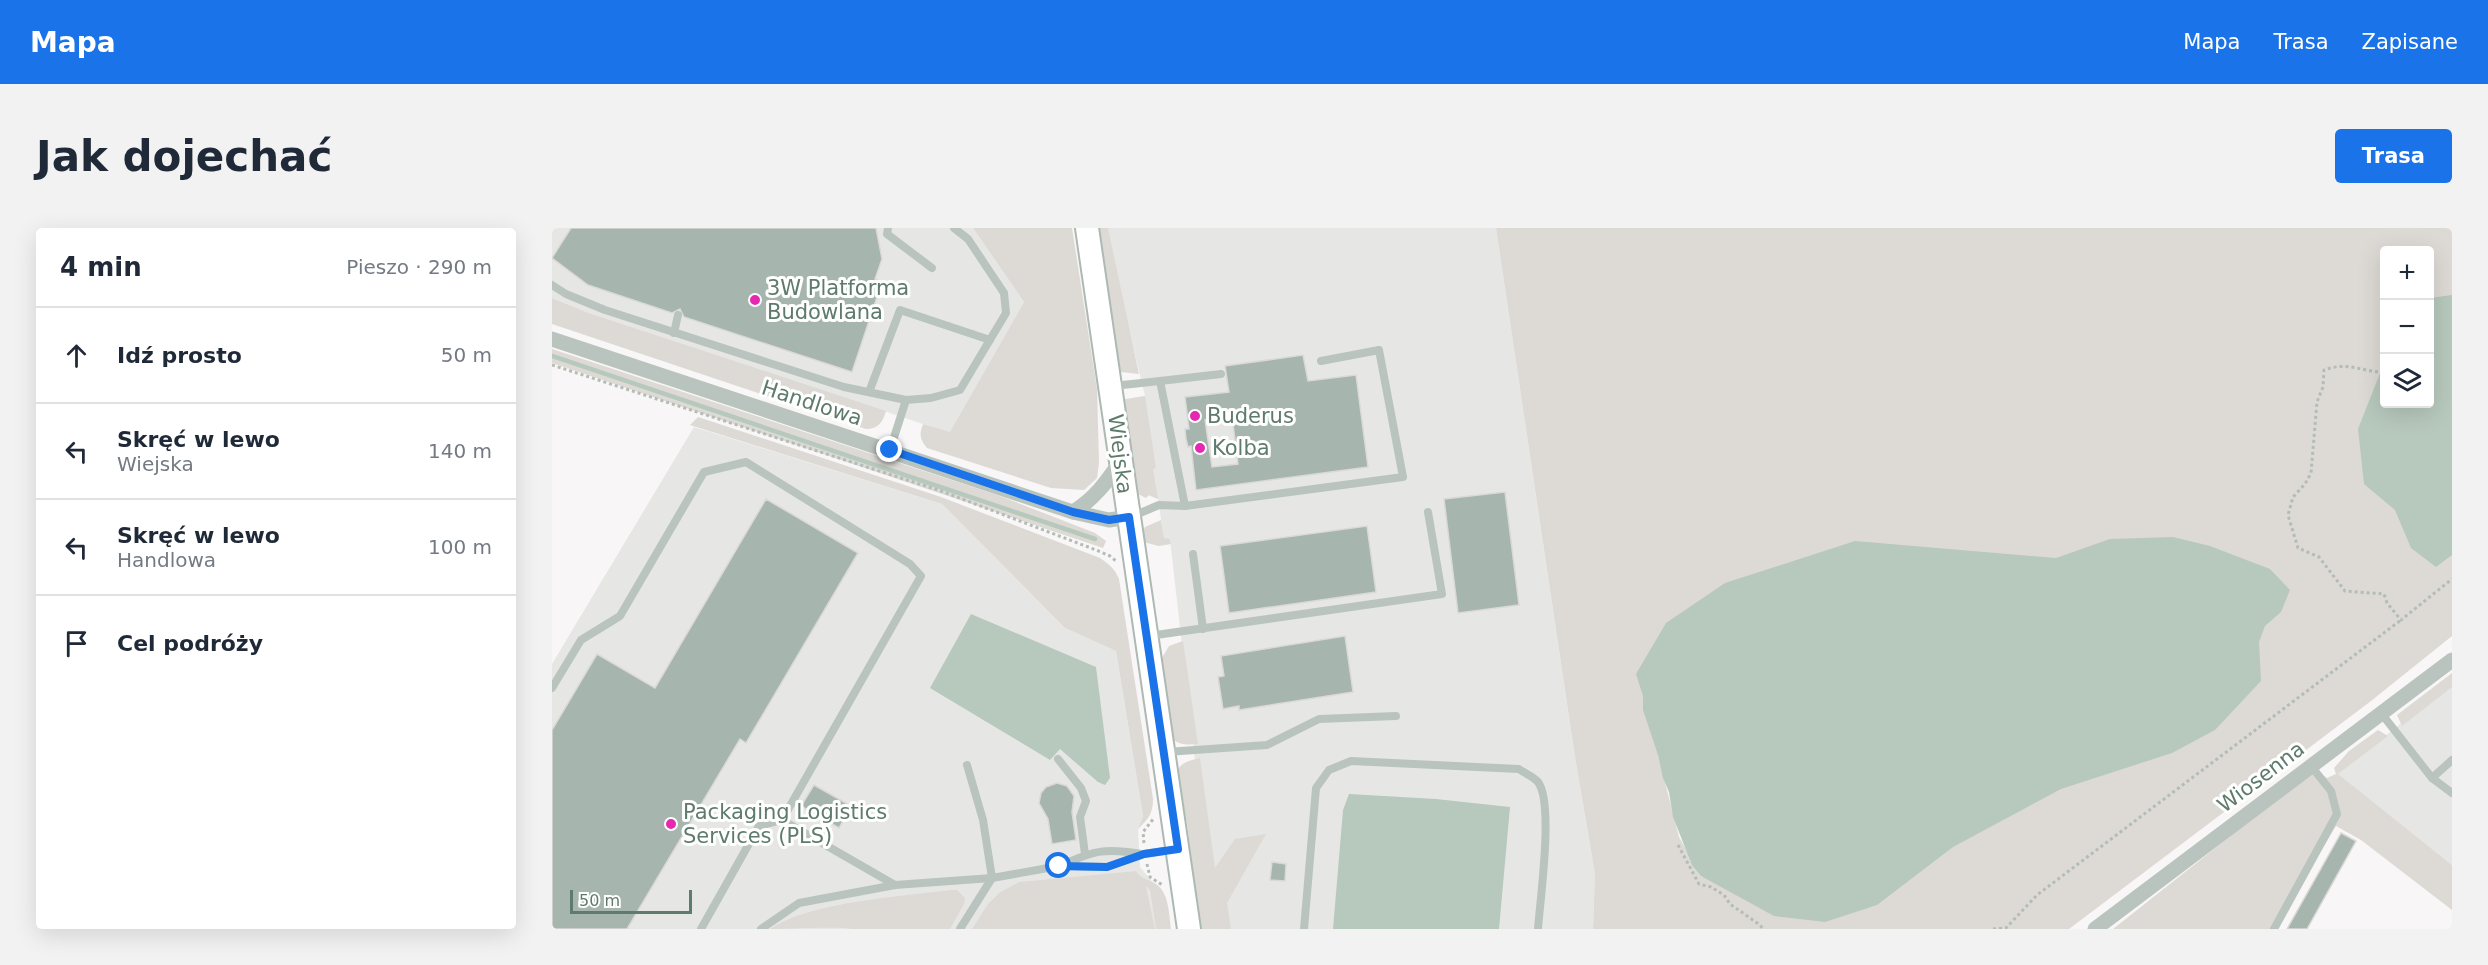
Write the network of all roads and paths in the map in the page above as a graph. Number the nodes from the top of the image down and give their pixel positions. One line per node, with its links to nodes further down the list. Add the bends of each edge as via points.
1 (888, 228): 4 (lane, via 887,234)
2 (954, 228): 9 (lane, via 968,239 1004,292 1006,313)
3 (1087, 228): 15 (street, Wiejska)
4 (932, 268)
5 (552, 285): 7 (lane, via 605,310)
6 (678, 315): 7 (lane)
7 (674, 333): 16 (lane)
8 (552, 339): 18 (street, Handlowa)
9 (990, 340): 16 (lane, via 900,310); 17 (lane, via 960,390)
10 (1320, 361): 20 (lane, via 1379,350 1403,477)
11 (552, 365): 25 (path, via 949,494)
12 (2380, 372): 27 (path, via 2337,365 2324,370 2311,473 2293,497 2288,515 2298,548 2319,557 2345,591 2384,594 2386,603)
13 (1221, 374): 14 (lane)
14 (1160, 381): 15 (lane); 20 (lane)
15 (1112, 386): 19 (street, Wiejska)
16 (868, 392): 17 (lane)
17 (906, 400): 18 (lane)
18 (890, 450): 21 (street, Handlowa)
19 (1120, 462): 21 (street, via 1090,502); 23 (street, Wiejska)
20 (1185, 506): 23 (lane, via 1159,506)
21 (1073, 512): 23 (street, Handlowa, via 1109,520)
22 (1428, 512): 28 (lane, via 1442,594)
23 (1129, 517): 29 (street, Wiejska)
24 (1193, 554): 28 (lane)
25 (1110, 556)
26 (2452, 579): 27 (path)
27 (2400, 620): 56 (path, via 2037,895 2006,928)
28 (1203, 629): 29 (lane)
29 (1146, 637): 34 (street, Wiejska)
30 (2452, 660): 32 (street, Wiosenna)
31 (552, 688): 41 (lane, via 581,639 620,616 704,472 746,462 910,564 921,576)
32 (2381, 713): 38 (street, Wiosenna); 39 (lane)
33 (1396, 716): 34 (lane, via 1319,719 1267,745)
34 (1164, 752): 43 (street, Wiejska)
35 (1058, 759): 44 (lane, via 1081,788 1086,801 1080,817)
36 (2452, 760): 39 (lane)
37 (966, 765): 47 (lane, via 983,820)
38 (2311, 765): 57 (street, Wiosenna); 58 (lane, via 2331,791 2337,814)
39 (2432, 778): 40 (lane)
40 (2452, 794)
41 (782, 820): 48 (lane); 49 (lane, via 759,826)
42 (1678, 845): 55 (path, via 1699,884 1724,895)
43 (1178, 849): 45 (lane); 52 (street, Wiejska)
44 (1085, 854): 45 (lane, via 1114,849); 46 (lane)
45 (1144, 854): 46 (lane, via 1107,867)
46 (1059, 866): 47 (lane)
47 (992, 878): 48 (lane); 51 (lane)
48 (895, 885): 50 (lane, via 799,903)
49 (701, 929)
50 (761, 929)
51 (960, 929)
52 (1189, 929)
53 (1304, 929): 54 (lane, via 1316,788 1329,770 1351,761 1519,770 1538,782 1546,802)
54 (1538, 929)
55 (1763, 929)
56 (1993, 929)
57 (2095, 929)
58 (2274, 929)

